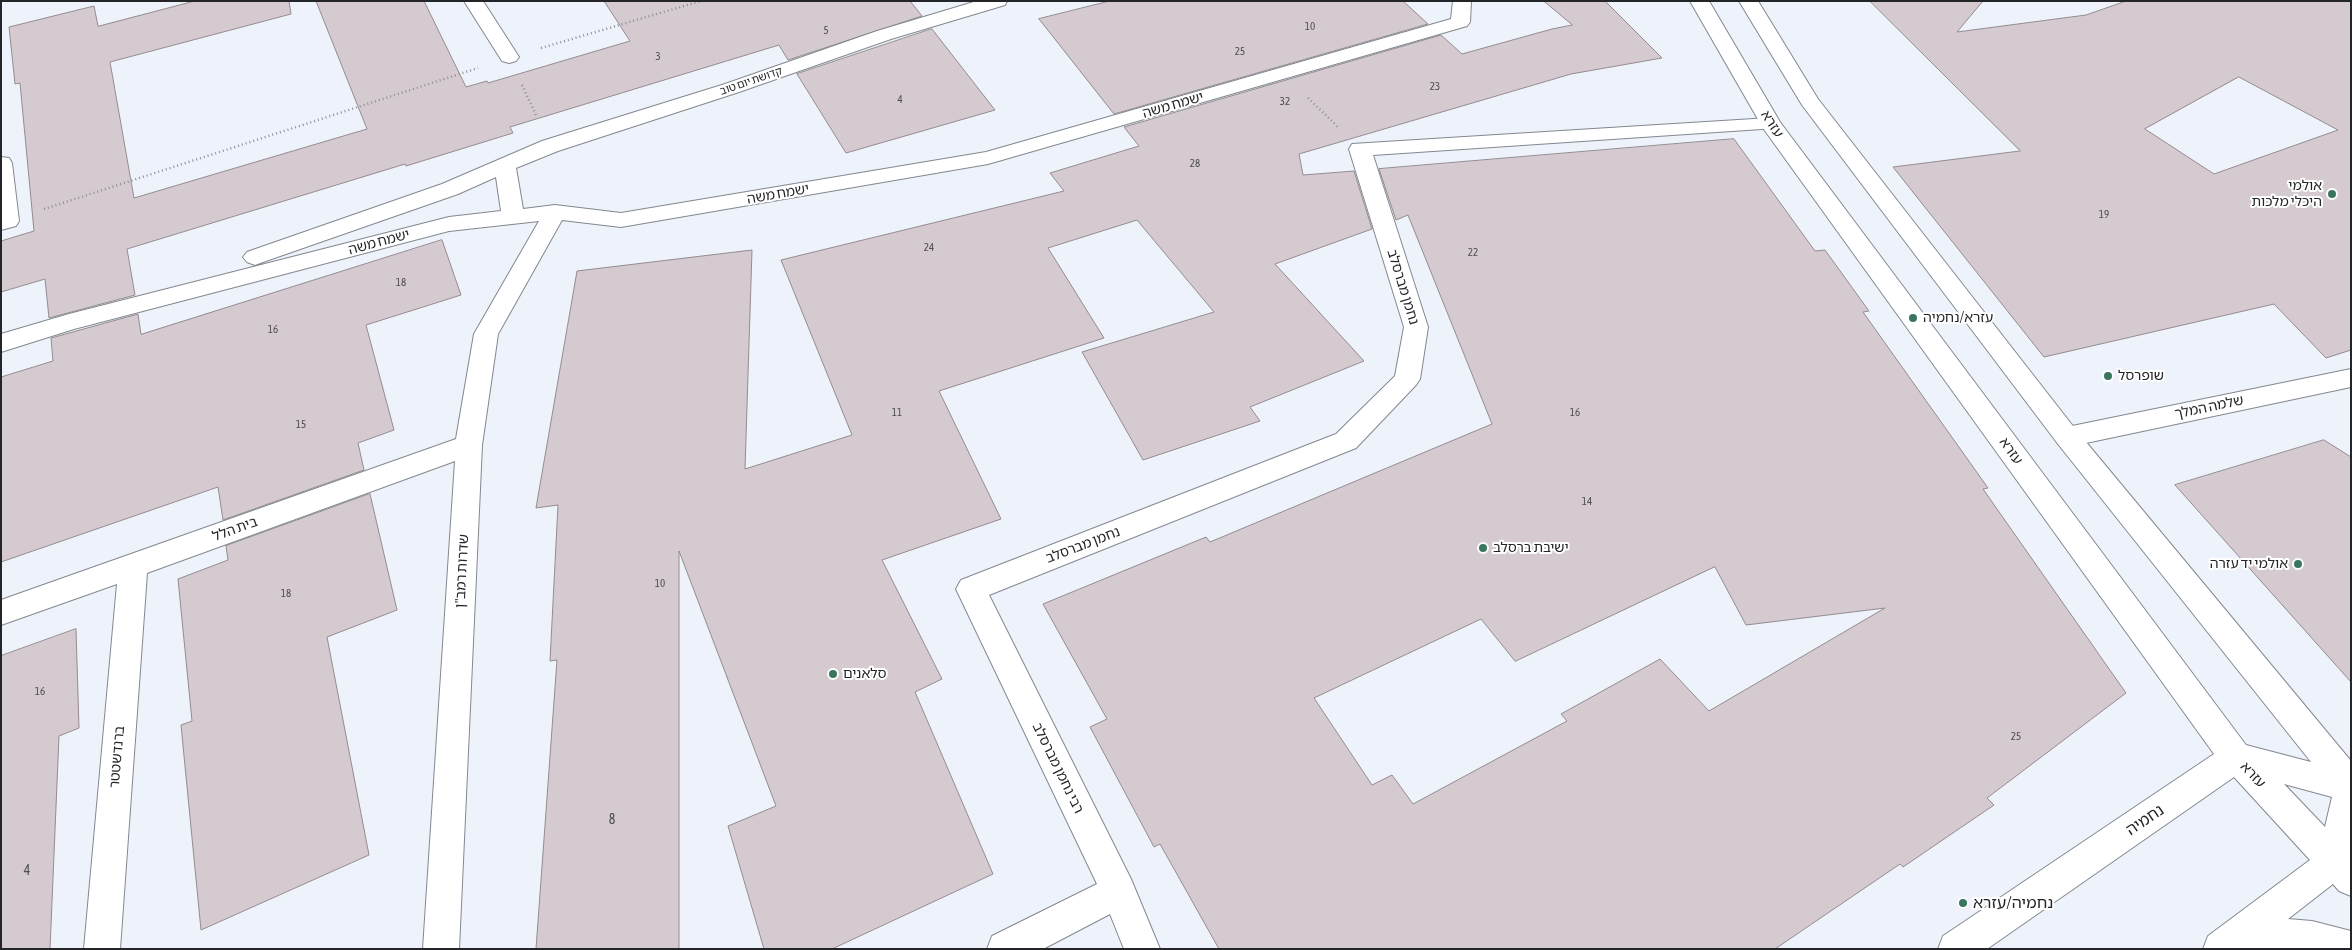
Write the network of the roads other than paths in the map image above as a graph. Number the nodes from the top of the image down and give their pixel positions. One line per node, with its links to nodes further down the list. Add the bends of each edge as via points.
1 (473, 1): 6 (street)
2 (998, 1): 9 (street, קדושת יום טוב, via 884,35 550,146)
3 (1462, 1): 10 (street, ישמח משה, via 1460,22 988,158 621,220)
4 (1699, 1): 7 (street, עזרא)
5 (1748, 1): 16 (street, via 1809,101)
6 (509, 57)
7 (1770, 124): 19 (street, נחמן מברסלב, via 1360,149 1416,327 1407,379 1346,441); 21 (street, עזרא)
8 (1, 162): 12 (street)
9 (505, 165): 11 (street); 13 (street, ישמח משה, via 450,189)
10 (555, 212): 11 (street, ישמח משה); 17 (street, שדרות רמב"ן, via 486,334)
11 (513, 217): 13 (street, ישמח משה, via 449,224)
12 (4, 222)
13 (69, 322): 14 (street, ישמח משה)
14 (1, 343)
15 (2351, 378): 16 (street, שלמה המלך)
16 (2067, 436): 22 (street)
17 (468, 445): 18 (street, בית הלל); 27 (street, שדרות רמב"ן)
18 (132, 566): 20 (street, בית הלל); 26 (street, ברנדשטטר)
19 (971, 589): 24 (street, רבי נחמן מברסלב)
20 (1, 613)
21 (2236, 757): 22 (street); 23 (street, עזרא); 30 (street, נחמיה)
22 (2351, 787): 23 (street)
23 (2342, 871): 25 (street)
24 (1119, 891): 28 (street); 29 (street, רבי נחמן מברסלב)
25 (2231, 941): 31 (street, via 2312,939)
26 (102, 949)
27 (442, 949)
28 (1006, 949)
29 (1142, 949)
30 (1956, 949)
31 (2350, 949)

